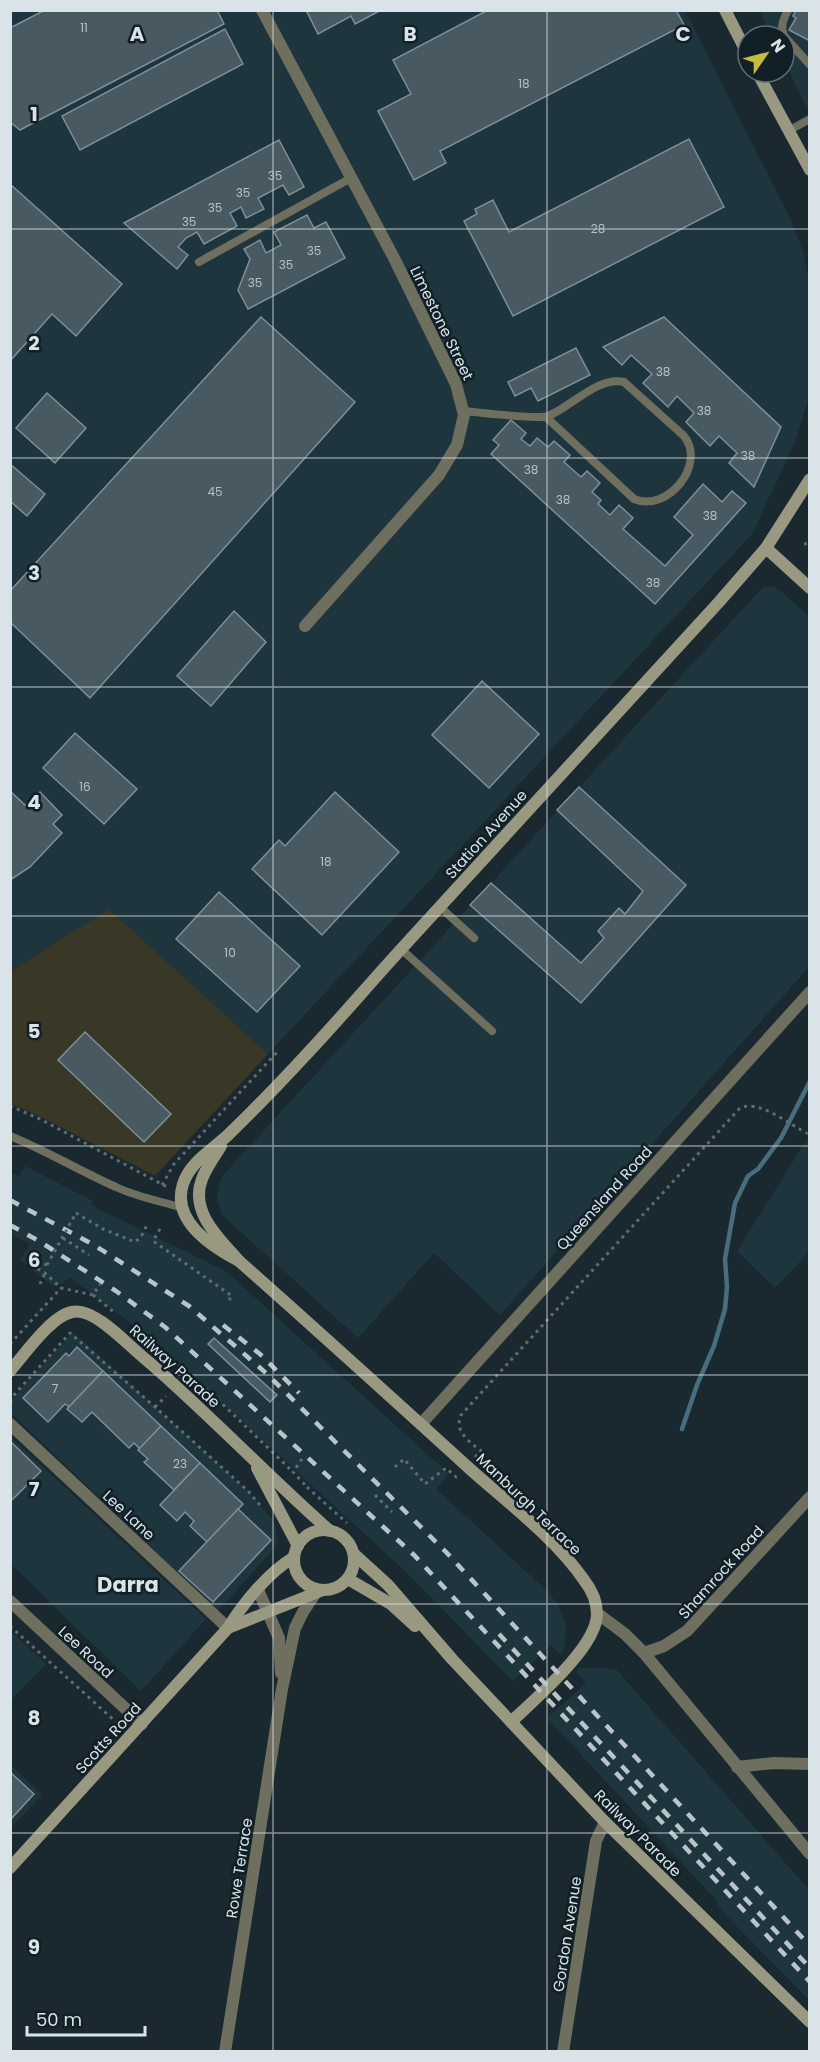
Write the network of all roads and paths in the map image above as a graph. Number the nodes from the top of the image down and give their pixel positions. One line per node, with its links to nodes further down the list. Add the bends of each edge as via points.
1 (262, 10): 12 (street, Limestone Street)
2 (725, 10): 5 (street)
3 (788, 10): 4 (lane)
4 (782, 24)
5 (736, 32)
6 (796, 49): 7 (lane)
7 (810, 65)
8 (763, 84): 10 (street)
9 (810, 119): 10 (lane)
10 (788, 131): 11 (street)
11 (810, 170)
12 (351, 178): 13 (lane); 14 (street, Limestone Street, via 456,384)
13 (199, 262)
14 (463, 411): 15 (lane); 21 (street, Limestone Street, via 457,446 439,475)
15 (546, 417): 15 (lane, via 604,383 624,381 684,436 692,461 665,497 643,503)
16 (810, 479): 19 (street, Station Avenue)
17 (810, 543): 18 (path)
18 (804, 544)
19 (766, 548): 20 (street); 22 (street, Station Avenue)
20 (810, 588)
21 (305, 626)
22 (440, 907): 23 (lane); 24 (street, Station Avenue)
23 (474, 938)
24 (401, 949): 26 (lane); 31 (street, Station Avenue)
25 (810, 992): 52 (street, Queensland Road)
26 (492, 1030)
27 (279, 1050): 28 (path, via 174,1164 162,1185)
28 (10, 1106)
29 (810, 1129): 54 (path, via 807,1133 749,1105 739,1109 460,1415 461,1432)
30 (10, 1136): 33 (lane, via 116,1187)
31 (226, 1136): 32 (street, Station Avenue, via 201,1180); 33 (street, Station Avenue, via 191,1168 182,1189)
32 (200, 1206): 38 (street, Manburgh Terrace, via 207,1222)
33 (183, 1208): 38 (street, Manburgh Terrace, via 201,1237)
34 (148, 1222): 36 (path, bridge, via 135,1242 76,1213)
35 (160, 1229): 44 (path, via 153,1241 231,1296)
36 (63, 1238): 37 (path); 39 (path, bridge, via 47,1265 33,1259 30,1264)
37 (89, 1255)
38 (239, 1262): 52 (street, Manburgh Terrace)
39 (45, 1273): 40 (path); 42 (path)
40 (40, 1284)
41 (100, 1284): 43 (path)
42 (61, 1288): 43 (path); 47 (path)
43 (93, 1295): 45 (path)
44 (229, 1300)
45 (117, 1314)
46 (126, 1321): 58 (path, via 213,1395)
47 (10, 1344)
48 (10, 1371): 55 (street, Railway Parade, via 60,1317 86,1312 102,1321 175,1385)
49 (169, 1392): 51 (path)
50 (10, 1402): 51 (path, via 70,1333)
51 (155, 1407): 64 (path)
52 (422, 1423): 75 (street, Manburgh Terrace, via 573,1567 592,1594)
53 (10, 1424): 77 (street, Lee Lane)
54 (481, 1451)
55 (250, 1457): 67 (street, Railway Parade); 68 (street, Railway Parade)
56 (302, 1459): 58 (path)
57 (395, 1467): 59 (path, via 404,1459 425,1484 446,1468)
58 (293, 1472): 60 (path)
59 (456, 1478)
60 (307, 1486): 61 (path); 66 (path)
61 (299, 1494)
62 (375, 1495): 65 (path)
63 (810, 1497): 78 (street, Shamrock Road, via 687,1631 664,1647)
64 (263, 1509)
65 (392, 1512)
66 (347, 1523)
67 (330, 1531): 68 (street, via 312,1533); 69 (street, via 345,1539)
68 (296, 1551): 71 (street, Scotts Road); 72 (street, via 299,1576)
69 (354, 1554): 70 (street); 79 (street, Railway Parade, via 388,1585)
70 (348, 1579): 72 (street, via 341,1586); 79 (street, Railway Parade, via 391,1604)
71 (258, 1590): 74 (street, Rowe Terrace); 77 (street, Scotts Road)
72 (319, 1592): 74 (street, Scotts Road); 80 (street, Rowe Terrace, via 295,1628)
73 (10, 1601): 83 (street, Lee Road)
74 (269, 1612): 77 (street, Scotts Road); 80 (street, Rowe Terrace, via 279,1638)
75 (597, 1613): 78 (street); 82 (street, via 584,1648)
76 (10, 1626): 81 (path)
77 (228, 1628): 83 (street, Scotts Road)
78 (644, 1653): 85 (street)
79 (452, 1659): 82 (street, Railway Parade)
80 (282, 1689): 90 (street, Rowe Terrace)
81 (116, 1722)
82 (511, 1722): 86 (street, Railway Parade)
83 (142, 1724): 88 (street, Scotts Road)
84 (810, 1764): 85 (street)
85 (737, 1767): 87 (street)
86 (605, 1822): 89 (street, Railway Parade); 91 (street, Gordon Avenue, via 596,1841)
87 (810, 1854)
88 (10, 1868)
89 (810, 2022)
90 (225, 2052)
91 (563, 2052)

